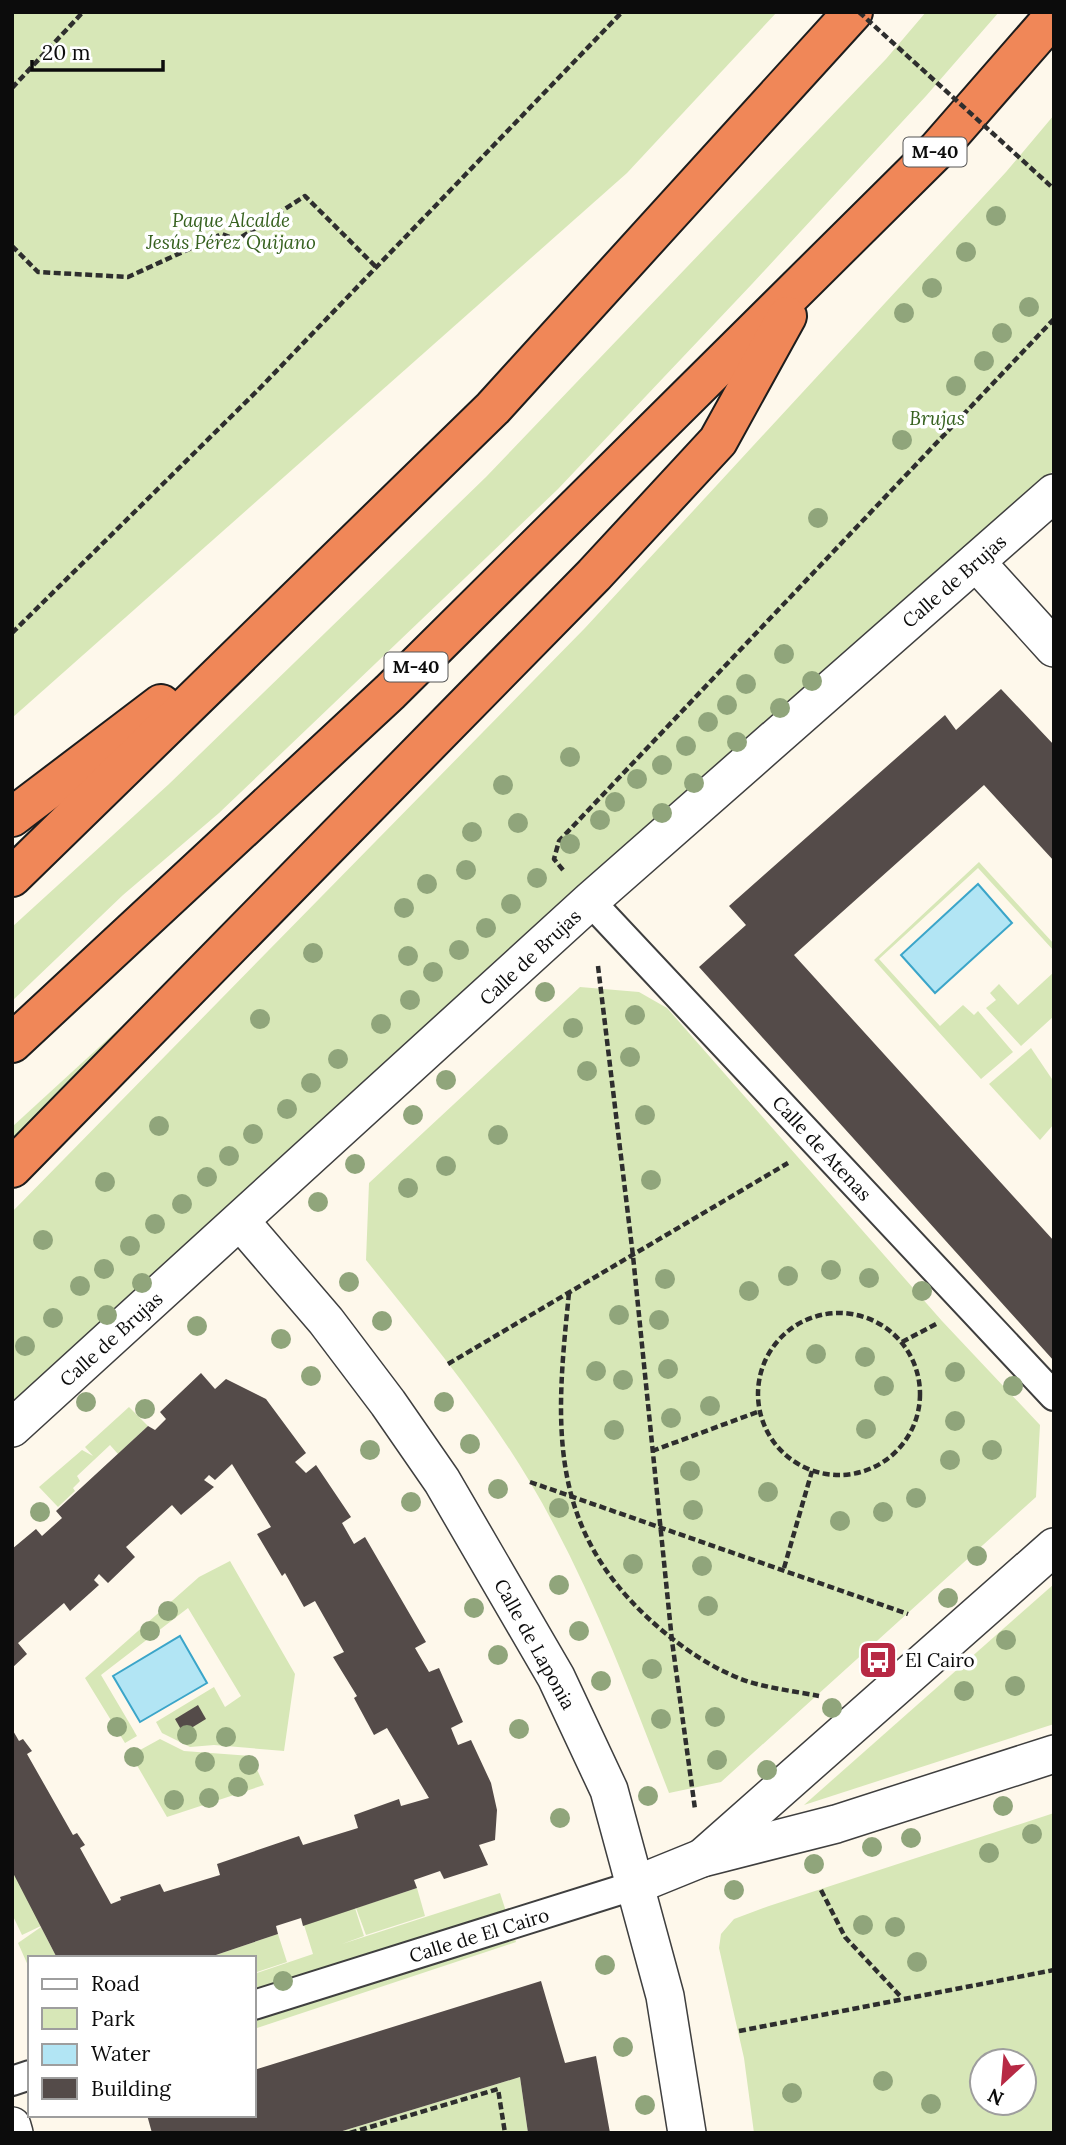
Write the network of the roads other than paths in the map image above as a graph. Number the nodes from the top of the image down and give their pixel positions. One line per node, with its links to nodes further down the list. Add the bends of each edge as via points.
1 (853, 12): 6 (highway, via 493,408)
2 (1054, 16): 3 (highway, M-40, via 937,150)
3 (808, 279): 11 (highway, M-40, via 390,692); 12 (highway, via 718,441 594,575)
4 (1054, 493): 5 (street, Calle de Brujas)
5 (976, 562): 7 (street); 10 (street, Calle de Brujas)
6 (299, 599): 8 (highway); 9 (highway)
7 (1054, 648)
8 (12, 817)
9 (12, 877)
10 (590, 901): 13 (street, Calle de Brujas); 14 (street, Calle de Atenas)
11 (12, 1043)
12 (12, 1168)
13 (240, 1222): 15 (street, Calle de Brujas); 19 (street, Calle de Laponia, via 326,1321 388,1403 442,1481 503,1583 556,1677 609,1790)
14 (1054, 1396)
15 (12, 1428)
16 (1054, 1547): 18 (street, Calle de El Cairo)
17 (1054, 1754): 18 (street, Calle de El Cairo, via 836,1824)
18 (702, 1858): 19 (street, Calle de El Cairo)
19 (633, 1886): 20 (street, Calle de El Cairo); 23 (street, Calle de Laponia, via 665,1996)
20 (256, 2004)
21 (12, 2126): 22 (street)
22 (13, 2133)
23 (687, 2133)

